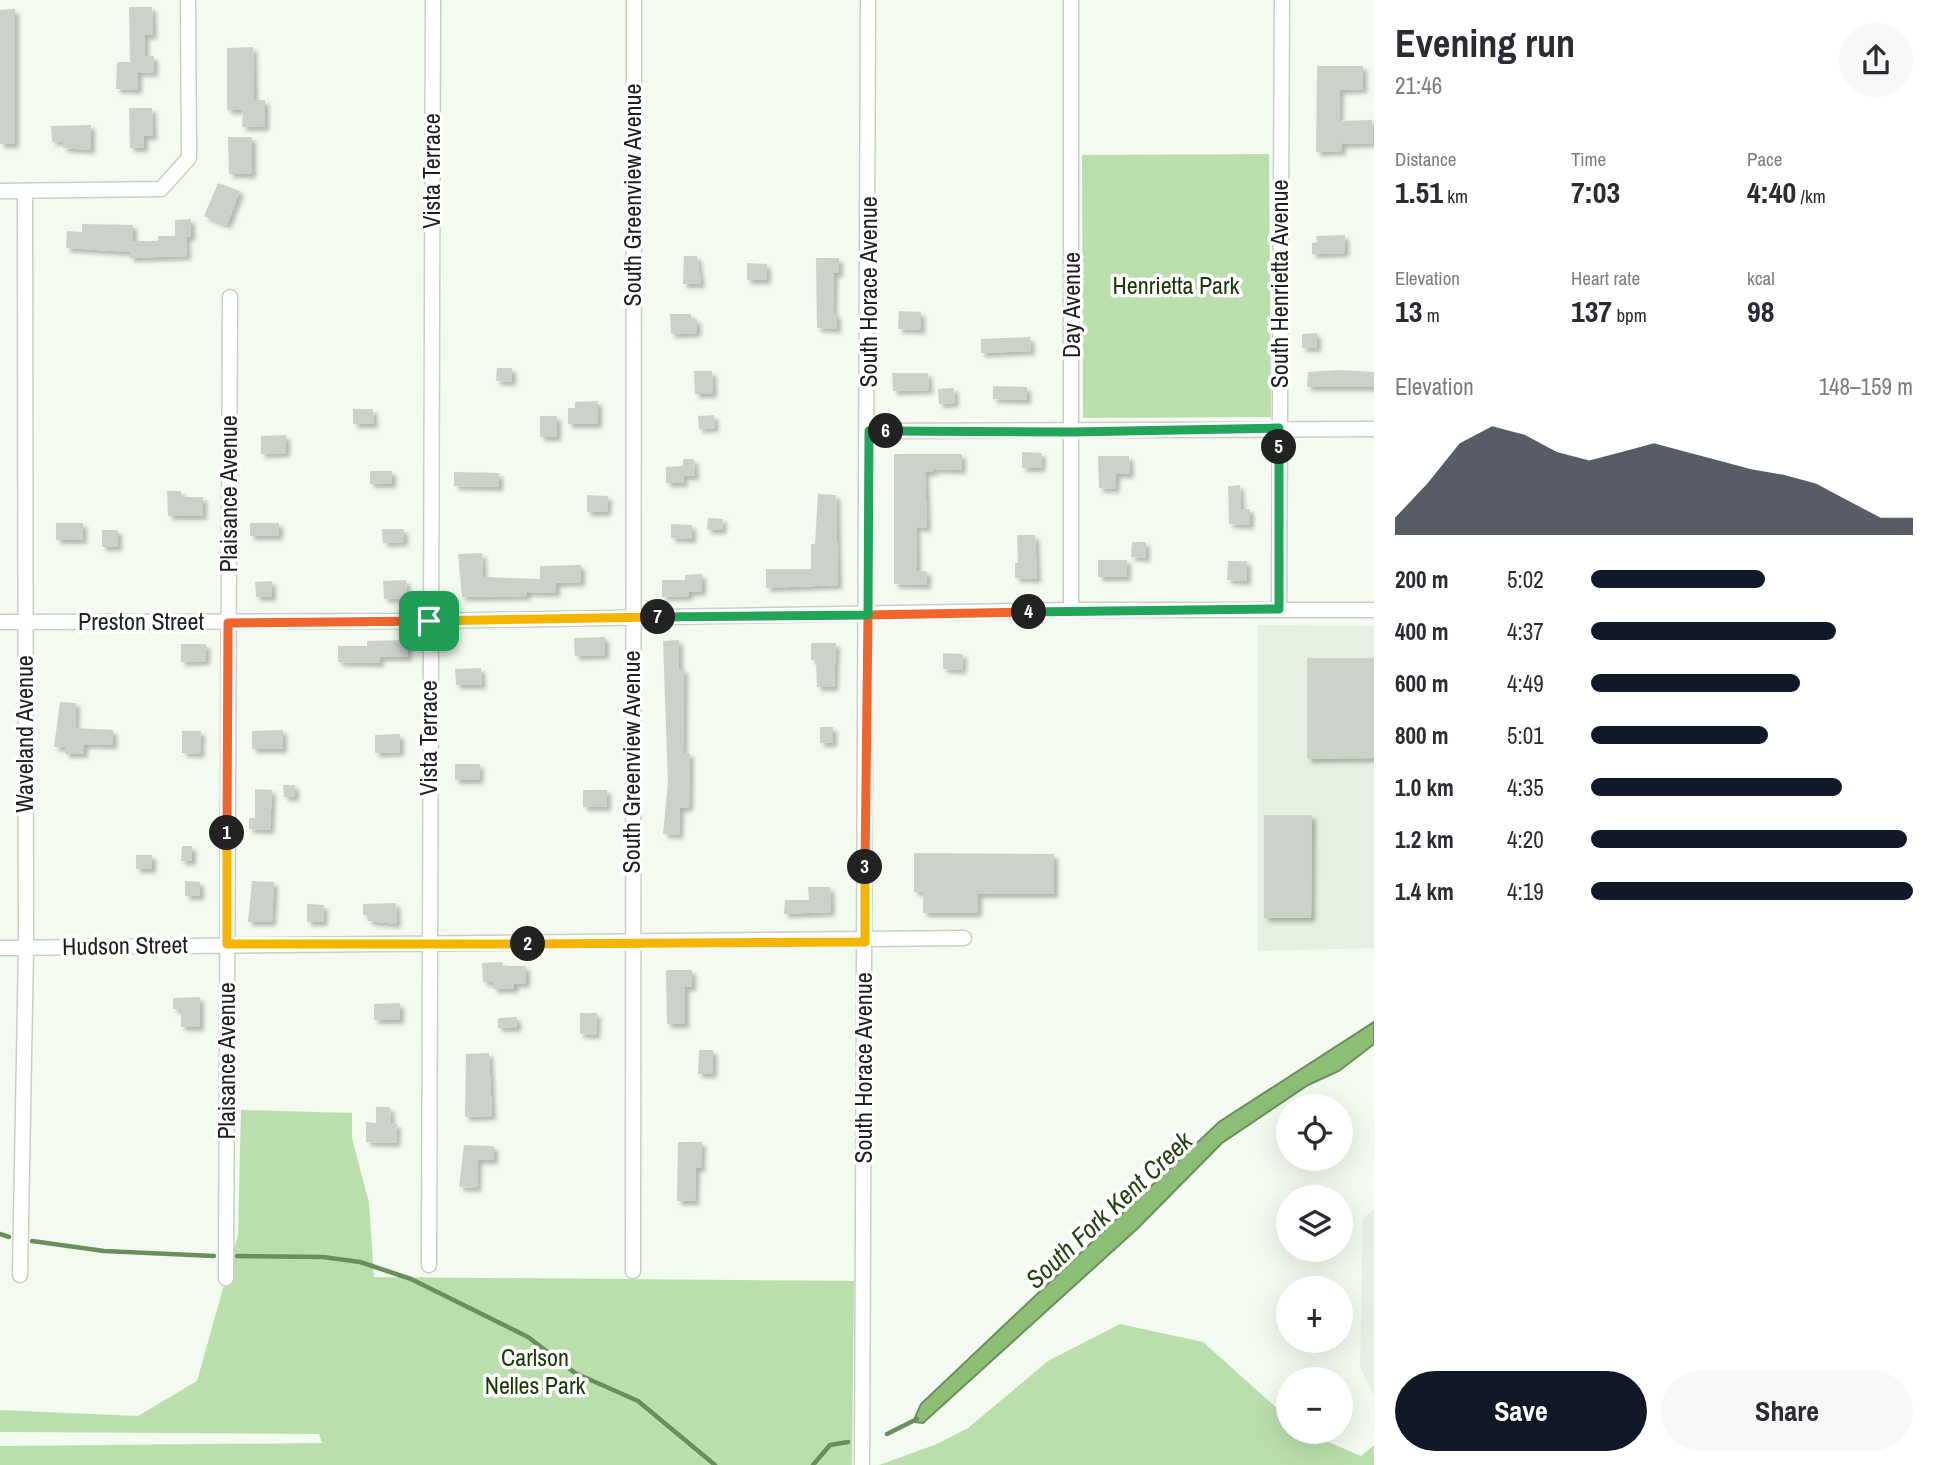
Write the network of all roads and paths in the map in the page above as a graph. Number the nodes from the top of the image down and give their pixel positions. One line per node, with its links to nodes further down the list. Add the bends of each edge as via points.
1 (188, 0): 8 (street, via 189,158 161,189)
2 (433, 0): 19 (street, Vista Terrace)
3 (634, 0): 18 (street, South Greenview Avenue)
4 (868, 0): 12 (street, South Horace Avenue)
5 (1071, 0): 13 (street, Day Avenue)
6 (1282, 0): 10 (street, South Henrietta Avenue)
7 (0, 191): 8 (street)
8 (24, 192): 21 (street, Waveland Avenue)
9 (230, 297): 22 (street, Plaisance Avenue)
10 (1279, 428): 11 (street); 13 (street); 14 (street, South Henrietta Avenue)
11 (1374, 429)
12 (869, 431): 13 (street); 17 (street, South Horace Avenue)
13 (1072, 432): 15 (street, Day Avenue)
14 (1279, 609): 15 (street, Preston Street); 16 (street, Preston Street)
15 (1071, 610): 17 (street, Preston Street)
16 (1374, 610)
17 (868, 615): 18 (street, Preston Street); 24 (street, South Horace Avenue)
18 (632, 618): 19 (street, Preston Street); 26 (street, South Greenview Avenue)
19 (429, 621): 22 (street, Preston Street); 27 (street, Vista Terrace)
20 (0, 622): 21 (street, Preston Street)
21 (24, 622): 22 (street, Preston Street); 29 (street, Waveland Avenue)
22 (228, 623): 25 (street, Plaisance Avenue)
23 (964, 938): 24 (street, Hudson Street)
24 (865, 942): 26 (street, Hudson Street); 34 (street, South Horace Avenue)
25 (227, 944): 27 (street, Hudson Street); 29 (street, Hudson Street); 33 (street, Plaisance Avenue)
26 (632, 944): 27 (street, Hudson Street); 31 (street, South Greenview Avenue)
27 (429, 945): 30 (street, Vista Terrace)
28 (0, 948): 29 (street, Hudson Street)
29 (26, 948): 32 (street, Waveland Avenue)
30 (429, 1265)
31 (633, 1271)
32 (20, 1275)
33 (226, 1278)
34 (863, 1465)

